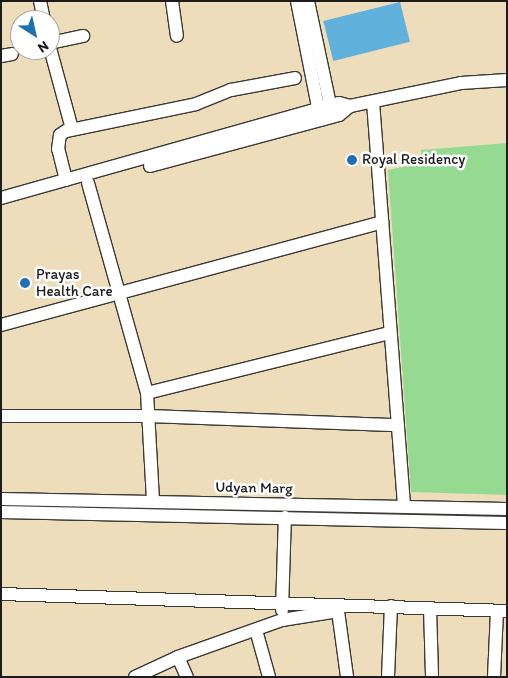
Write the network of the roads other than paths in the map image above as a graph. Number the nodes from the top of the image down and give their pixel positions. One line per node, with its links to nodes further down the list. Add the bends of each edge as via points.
1 (172, 1): 5 (street)
2 (297, 1): 11 (street)
3 (308, 1): 11 (street)
4 (83, 36): 6 (street)
5 (177, 36)
6 (60, 41)
7 (53, 60): 12 (street)
8 (295, 78): 12 (street, via 231,90 196,104)
9 (507, 80): 10 (street, via 461,83)
10 (373, 102): 11 (street); 17 (street)
11 (325, 113): 13 (street); 14 (street)
12 (72, 129): 13 (street, via 59,139)
13 (66, 180): 15 (street)
14 (88, 183): 16 (street); 18 (street)
15 (1, 198)
16 (1, 207)
17 (382, 222): 18 (street); 20 (street)
18 (119, 293): 19 (street); 21 (street)
19 (1, 325)
20 (389, 333): 21 (street); 24 (street)
21 (147, 393): 23 (street)
22 (1, 416): 23 (street)
23 (148, 416): 24 (street); 26 (street)
24 (398, 425): 27 (street)
25 (1, 499): 26 (street, Udyan Marg)
26 (153, 502): 27 (street, Udyan Marg)
27 (404, 505): 28 (street, Udyan Marg)
28 (439, 506): 29 (street, Udyan Marg); 32 (street)
29 (507, 509)
30 (1, 512): 31 (street, Udyan Marg)
31 (285, 517): 32 (street, Udyan Marg); 35 (street)
32 (439, 521): 33 (street, Udyan Marg)
33 (507, 523)
34 (1, 594): 35 (street)
35 (281, 602): 36 (street); 41 (street)
36 (365, 606): 37 (street); 39 (street)
37 (391, 606): 38 (street); 48 (street)
38 (430, 608): 40 (street); 49 (street)
39 (338, 611): 41 (street); 47 (street)
40 (502, 611): 50 (street)
41 (282, 620): 42 (street)
42 (256, 630): 43 (street); 46 (street)
43 (178, 657): 44 (street); 45 (street)
44 (136, 677)
45 (187, 677)
46 (270, 677)
47 (347, 677)
48 (388, 677)
49 (432, 677)
50 (494, 677)

